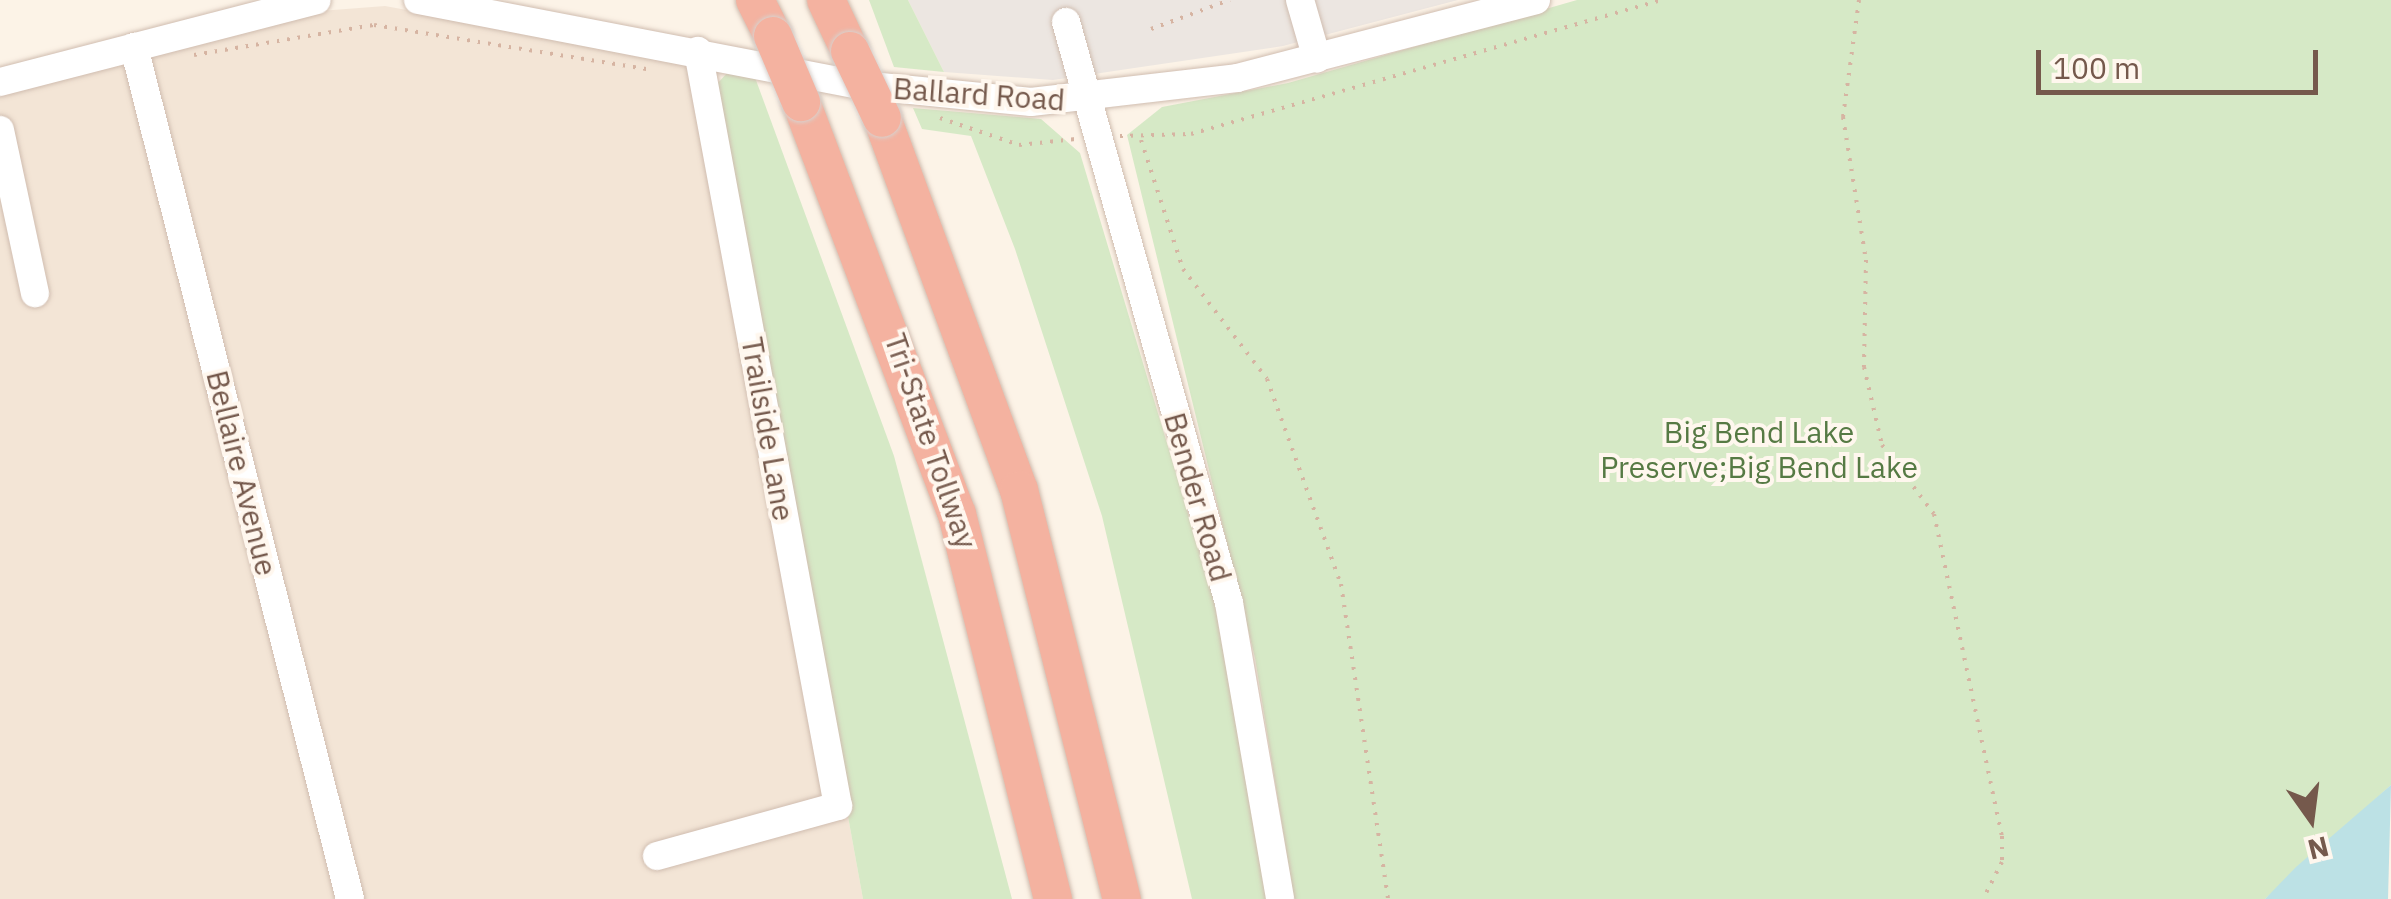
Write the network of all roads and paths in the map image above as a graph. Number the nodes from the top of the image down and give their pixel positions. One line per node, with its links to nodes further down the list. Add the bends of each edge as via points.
1 (318, 0): 13 (street)
2 (418, 0): 10 (street, Ballard Road)
3 (755, 0): 24 (highway, Tri-State Tollway, bridge, via 801,102 957,514)
4 (826, 0): 25 (highway, bridge, via 882,118 1019,490)
5 (1230, 0): 12 (path)
6 (1300, 0): 16 (street)
7 (1536, 0): 16 (street, Ballard Road)
8 (1661, 0): 27 (path, via 1254,118 1141,140 1183,269 1267,379 1341,584)
9 (1859, 0): 28 (path, via 1842,117 1866,260 1864,367 1882,445 1934,514 2002,836 2002,862)
10 (437, 1): 14 (street, Ballard Road)
11 (1066, 22): 19 (street, Bender Road)
12 (1151, 30)
13 (134, 47): 18 (street); 23 (street, Bellaire Avenue)
14 (698, 51): 19 (street, Ballard Road, via 860,85); 22 (street, Trailside Lane, via 838,806)
15 (180, 53): 17 (path, via 203,57 297,32 374,26)
16 (1317, 60): 19 (street, Ballard Road)
17 (669, 67)
18 (0, 82)
19 (1088, 101): 26 (street, Bender Road, via 1229,602)
20 (0, 130): 21 (street)
21 (34, 293)
22 (657, 856)
23 (350, 899)
24 (1054, 899)
25 (1122, 899)
26 (1280, 899)
27 (1388, 899)
28 (1983, 899)

